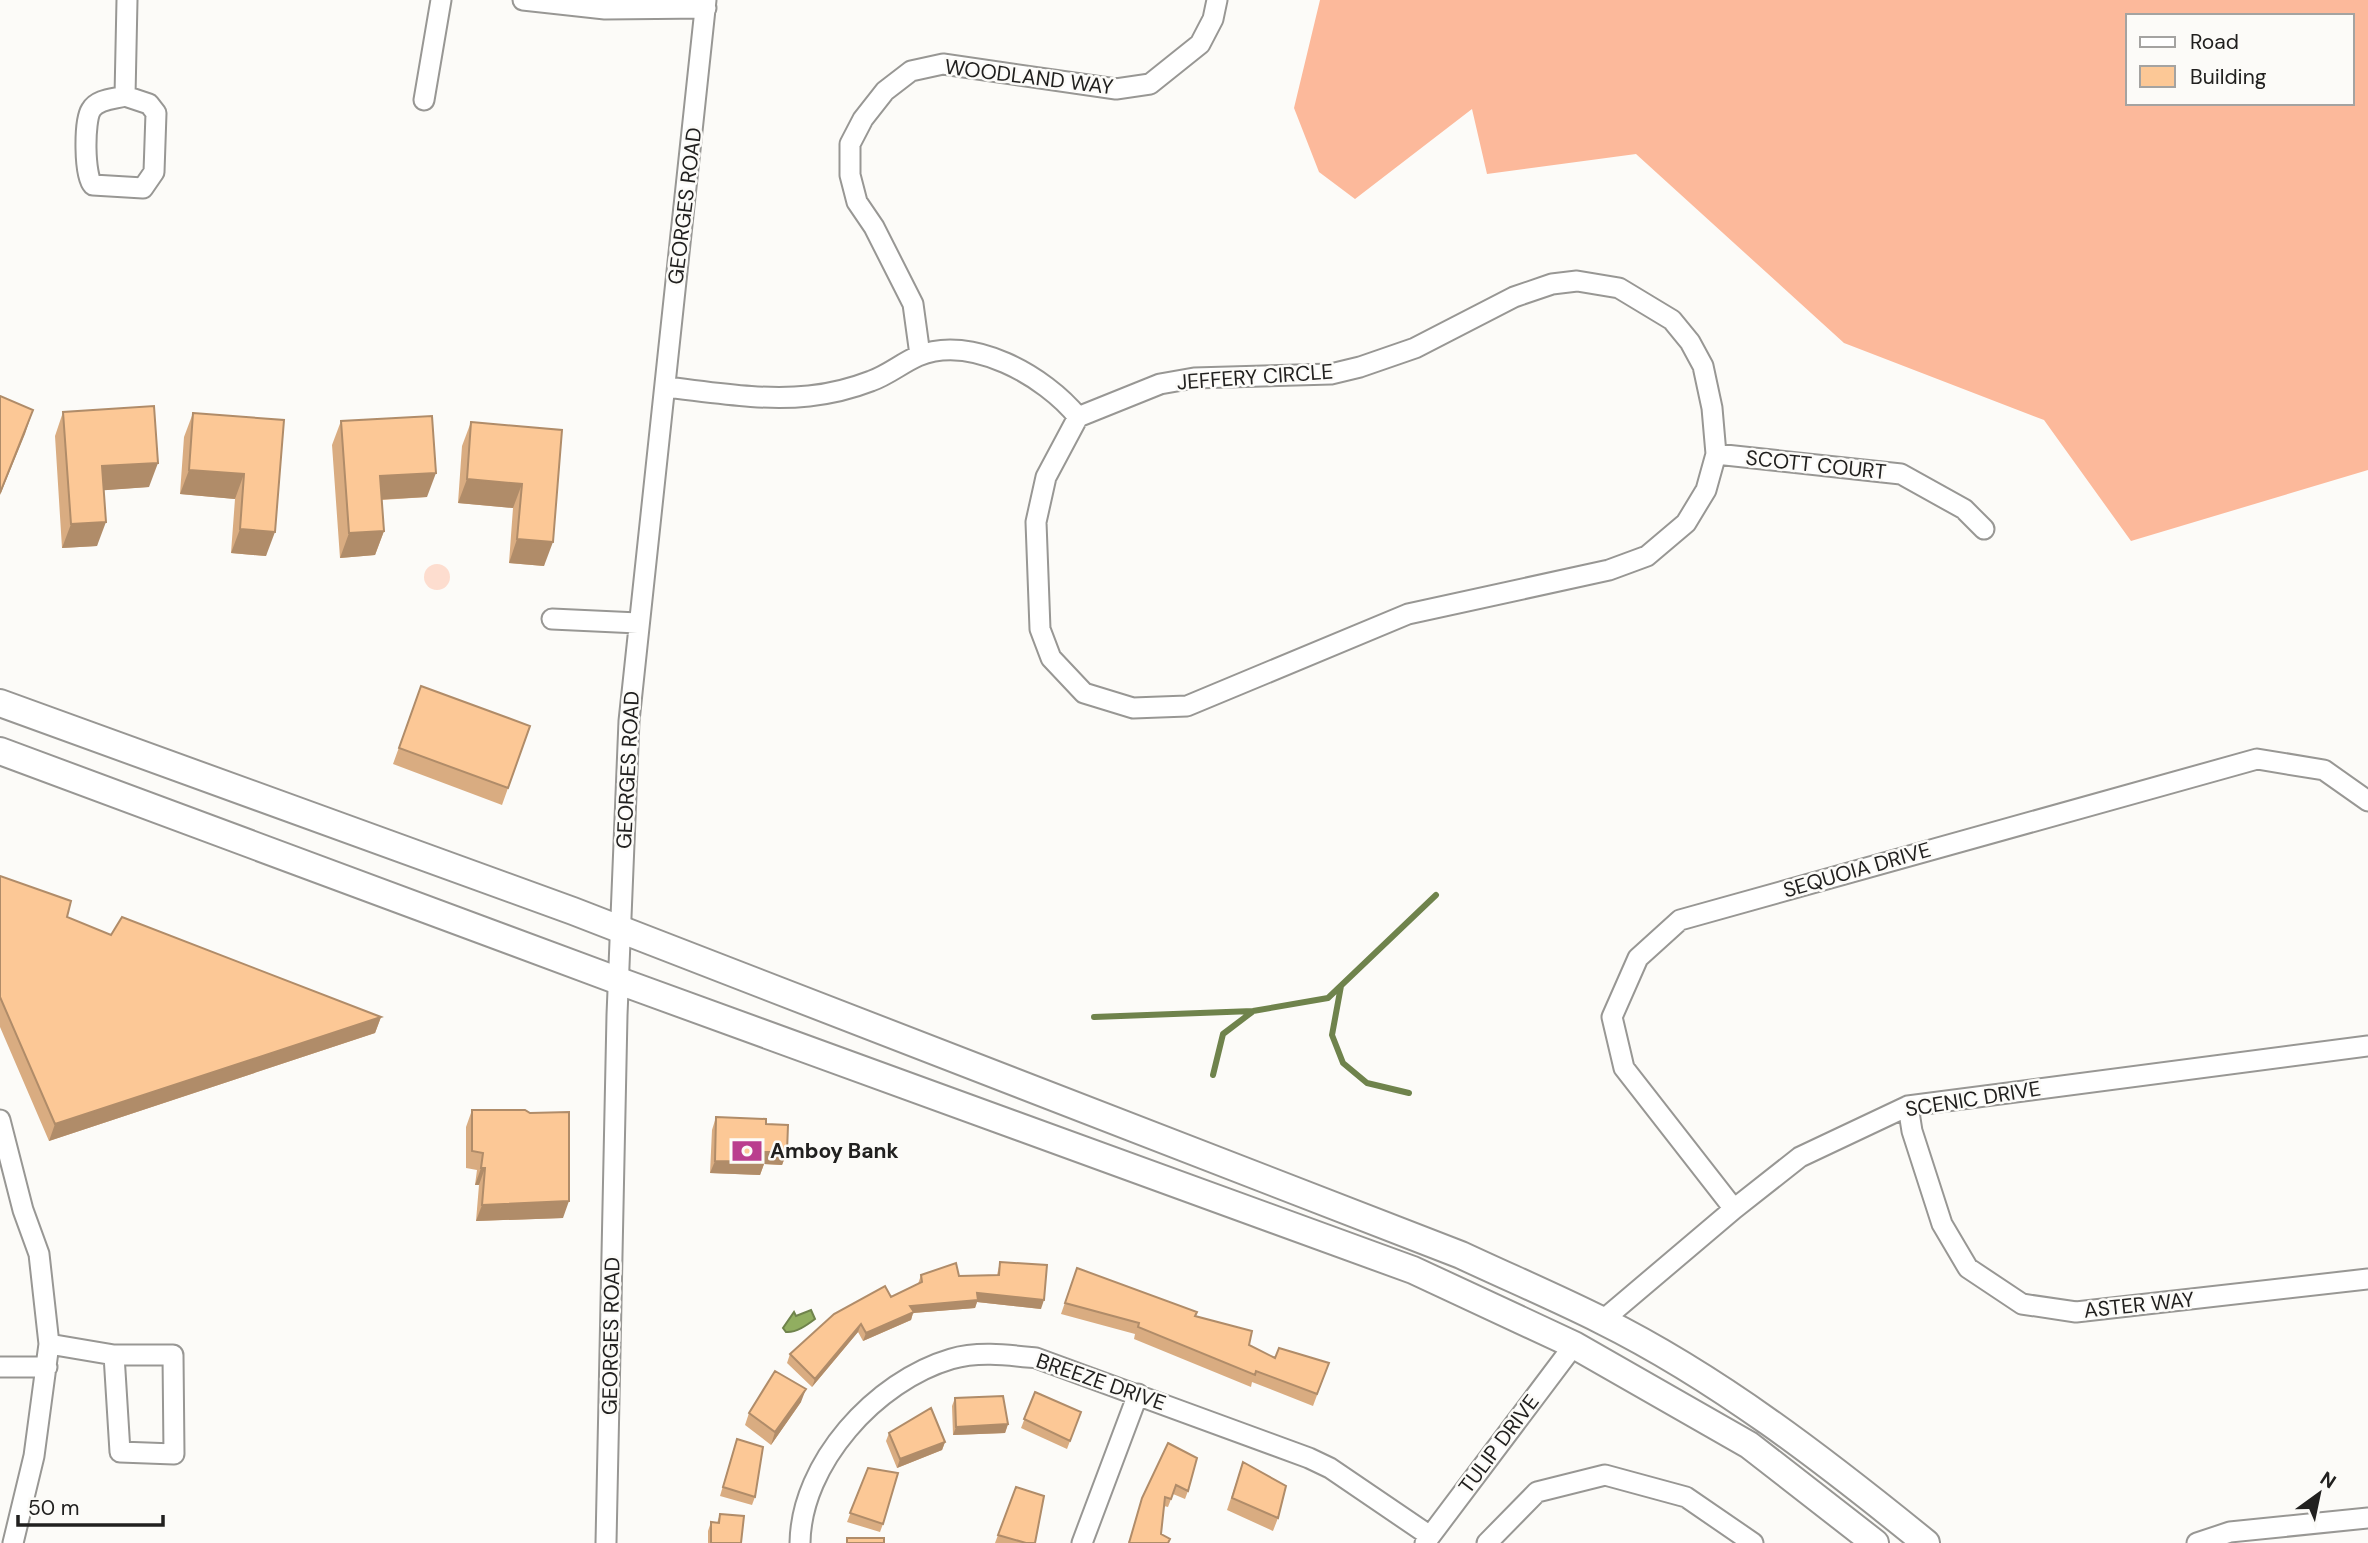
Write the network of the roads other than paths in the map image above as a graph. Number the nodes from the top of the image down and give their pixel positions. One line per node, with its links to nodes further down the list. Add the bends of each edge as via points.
1 (127, 0): 6 (street)
2 (441, 0): 7 (street)
3 (523, 0): 5 (street, via 605,9)
4 (1217, 0): 8 (street, WOODLAND WAY, via 1200,44 1150,84 1116,89 943,64 911,71 886,91 850,144 850,175 857,202 912,304)
5 (706, 4): 9 (street, GEORGES ROAD)
6 (125, 96): 6 (street, via 149,104 156,113 154,172 142,188 93,185 87,174 87,121 98,103)
7 (424, 100)
8 (920, 355): 9 (street, via 872,381 810,396); 10 (street, via 967,349 1003,361 1063,398)
9 (664, 387): 14 (street, GEORGES ROAD)
10 (1078, 417): 11 (street, JEFFERY CIRCLE, via 1160,384 1194,378 1331,374 1360,367 1415,348 1514,297 1577,281 1619,288 1639,298 1672,320 1690,342 1703,366); 11 (street, JEFFERY CIRCLE, via 1046,477 1037,522 1040,629 1051,658 1084,694 1133,708 1187,706 1408,614 1609,570 1647,556 1686,523 1706,490)
11 (1716, 454): 12 (street, SCOTT COURT, via 1901,474 1964,509)
12 (1984, 528)
13 (552, 619): 14 (street)
14 (638, 623): 18 (street, GEORGES ROAD, via 629,722)
15 (0, 703): 18 (main road)
16 (0, 751): 19 (main road)
17 (2368, 801): 23 (street, SEQUOIA DRIVE, via 2324,770 2257,759 1680,920 1638,958 1612,1017 1625,1068)
18 (621, 930): 19 (street, GEORGES ROAD); 25 (main road, via 1461,1255)
19 (619, 981): 27 (main road, via 1413,1270); 35 (street, GEORGES ROAD)
20 (2368, 1046): 21 (street, SCENIC DRIVE)
21 (1908, 1106): 23 (street, SCENIC DRIVE, via 1800,1157); 24 (street, ASTER WAY, via 1942,1224 1968,1268 2022,1304 2076,1312)
22 (0, 1121): 26 (street, via 39,1254)
23 (1734, 1209): 25 (street, SCENIC DRIVE)
24 (2368, 1279)
25 (1603, 1320): 41 (main road, via 1686,1368 1831,1465)
26 (49, 1344): 28 (street); 30 (street)
27 (1574, 1345): 33 (street, TULIP DRIVE); 40 (main road, via 1749,1445)
28 (114, 1355): 28 (street, via 120,1452 174,1454 173,1355)
29 (0, 1367): 30 (street)
30 (47, 1367): 34 (street, via 34,1456)
31 (1138, 1394): 33 (street, BREEZE DRIVE, via 1330,1468); 36 (street, BREEZE DRIVE, via 1036,1358 996,1354 951,1359 921,1371 867,1406 836,1444 807,1503); 37 (street)
32 (2368, 1518): 42 (street, via 2230,1532)
33 (1428, 1539)
34 (13, 1543)
35 (606, 1543)
36 (800, 1543)
37 (1082, 1543)
38 (1487, 1543): 39 (street, via 1537,1492 1605,1475 1686,1497)
39 (1753, 1543)
40 (1875, 1543)
41 (1926, 1543)
42 (2197, 1543)

